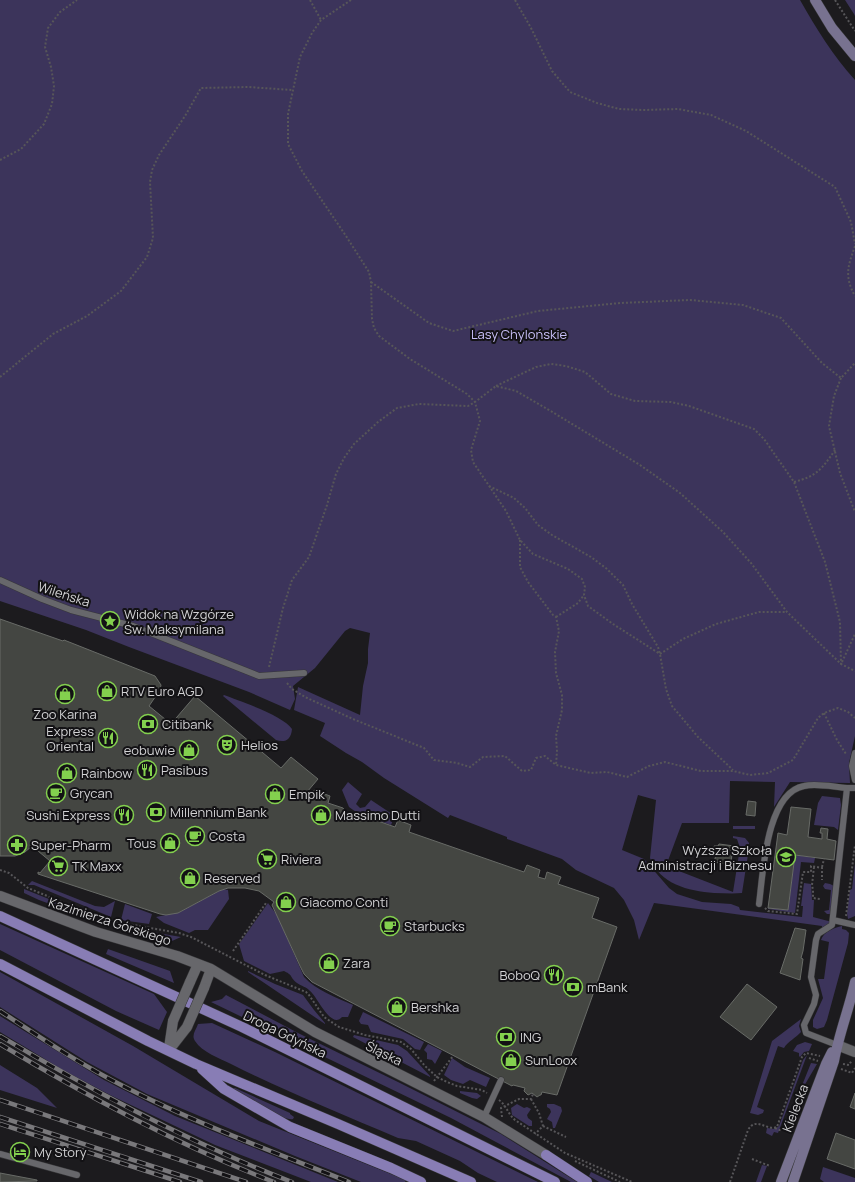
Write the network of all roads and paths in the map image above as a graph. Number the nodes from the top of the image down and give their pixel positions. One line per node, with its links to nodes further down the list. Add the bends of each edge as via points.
1 (77, 0): 11 (path, via 60,12 48,28 45,48 54,86 52,104 44,124 21,149)
2 (310, 0): 7 (path)
3 (351, 0): 7 (path)
4 (515, 0): 12 (path, via 552,70 570,92 619,109 678,109 711,115 746,131 835,187 851,222)
5 (815, 0): 9 (main road, via 832,28)
6 (835, 0): 8 (path)
7 (321, 20): 10 (path, via 300,57)
8 (855, 32)
9 (855, 56)
10 (292, 90): 13 (path, via 288,114 288,144 302,171 365,265); 16 (path, via 248,87 201,88 152,170 150,182 153,238 147,257 121,291 87,316 53,334)
11 (0, 160)
12 (855, 245): 14 (path, via 848,267 849,286)
13 (371, 282): 17 (path, via 429,323 453,331 538,311 620,303 690,300 743,305 781,318 822,364); 19 (path, via 372,319 379,336 410,359 467,394)
14 (855, 296)
15 (855, 364): 17 (path)
16 (0, 377)
17 (841, 378): 20 (path, via 834,396 830,426)
18 (496, 386): 19 (path); 21 (path, via 536,367 551,364 585,372 612,394 635,401 671,402 689,406 754,429 764,438); 27 (path, via 516,391 554,413 640,465 680,493 723,532 751,563)
19 (475, 402): 22 (path, via 480,421 471,450 472,462); 34 (path, via 468,406 419,404 397,408 354,444 336,474 309,557 292,580)
20 (835, 450): 21 (path, via 823,468 808,478); 23 (path, via 840,473)
21 (794, 482): 31 (path, via 825,562 840,622)
22 (488, 486): 24 (path, via 506,511); 30 (path, via 514,498 538,525 592,557 607,569 623,585)
23 (855, 512)
24 (520, 540): 26 (path, via 533,554 582,578); 28 (path, via 520,566 528,582)
25 (0, 580): 34 (lane, Wileńska, via 42,600 133,626 259,676)
26 (584, 595): 28 (path); 30 (path, via 588,606)
27 (787, 612): 30 (path, via 759,612 716,624 683,639); 31 (path)
28 (556, 617): 39 (path, via 559,631 556,673 562,695 562,710 556,736)
29 (855, 634): 31 (path)
30 (660, 654): 41 (path, via 666,689 672,706 698,737)
31 (841, 664): 32 (path)
32 (855, 670)
33 (304, 673): 35 (lane, Wileńska)
34 (269, 674): 35 (lane, Wileńska)
35 (280, 674): 39 (path, via 292,690 353,719 424,748 434,760 470,767 483,757 505,756 522,771 531,770 536,758 545,756)
36 (824, 712): 37 (path, via 838,708); 40 (path); 41 (path, via 793,760 768,773 750,775)
37 (855, 718)
38 (855, 753): 40 (lane)
39 (556, 765): 41 (path, via 591,773 607,772 627,778 649,766 665,762 701,771)
40 (852, 766): 42 (lane)
41 (734, 771)
42 (855, 780)
43 (847, 788): 44 (lane); 54 (lane, via 803,786 792,791 785,799 774,818 767,841); 57 (lane)
44 (855, 788)
45 (855, 845): 58 (path)
46 (824, 859): 48 (path)
47 (814, 867): 48 (path); 52 (path, via 813,898); 55 (path, via 811,866 811,872 803,872 797,914)
48 (822, 868): 50 (path)
49 (0, 870): 76 (path, via 9,873 28,888 105,920 191,937 265,975 306,992 324,1017 339,1027 406,1044)
50 (822, 880)
51 (0, 896): 62 (street, Kazimierza Górskiego, via 96,932)
52 (820, 899)
53 (266, 903): 60 (path)
54 (759, 904)
55 (768, 911)
56 (0, 916): 98 (main road, Droga Gdyńska, via 242,1027)
57 (833, 920): 58 (lane); 65 (lane, via 832,925 818,934 816,940 811,977 816,999 804,1025 806,1033)
58 (845, 923): 59 (lane)
59 (855, 925)
60 (233, 951)
61 (0, 964): 66 (main road)
62 (198, 964): 63 (street, Kazimierza Górskiego); 66 (street, bridge, via 173,1021)
63 (211, 970): 66 (street, bridge, via 187,1027); 84 (street, Śląska, via 315,1032)
64 (855, 982): 65 (main road, Kielecka)
65 (837, 1045): 69 (street); 95 (main road, Kielecka, via 828,1059); 102 (main road, Kielecka)
66 (169, 1050): 72 (main road)
67 (453, 1056): 76 (path)
68 (821, 1056): 86 (path, via 806,1053 802,1057 779,1124)
69 (854, 1056): 73 (path, via 850,1064)
70 (809, 1058): 71 (path)
71 (819, 1061)
72 (196, 1064): 96 (main road, via 224,1088 290,1127); 97 (main road)
73 (845, 1065)
74 (855, 1068): 75 (path, via 852,1074)
75 (840, 1069)
76 (437, 1077): 78 (path); 79 (path, via 457,1086 482,1090)
77 (501, 1080): 84 (lane)
78 (432, 1083)
79 (489, 1094)
80 (533, 1094): 82 (path)
81 (498, 1099): 83 (path)
82 (531, 1099): 83 (path, via 519,1099); 85 (path)
83 (505, 1106): 88 (path, via 510,1117)
84 (484, 1117): 91 (street, Śląska)
85 (543, 1126): 88 (path); 89 (path)
86 (775, 1128): 87 (path); 101 (path, via 756,1123 750,1125)
87 (782, 1132)
88 (535, 1134): 100 (path, via 565,1153)
89 (566, 1137)
90 (0, 1154): 94 (lane)
91 (546, 1155): 99 (main road)
92 (752, 1159): 93 (path)
93 (770, 1166)
94 (77, 1175)
95 (782, 1180): 102 (lane)
96 (421, 1182)
97 (471, 1182)
98 (555, 1182)
99 (587, 1182)
100 (632, 1182)
101 (730, 1182)
102 (794, 1182)

